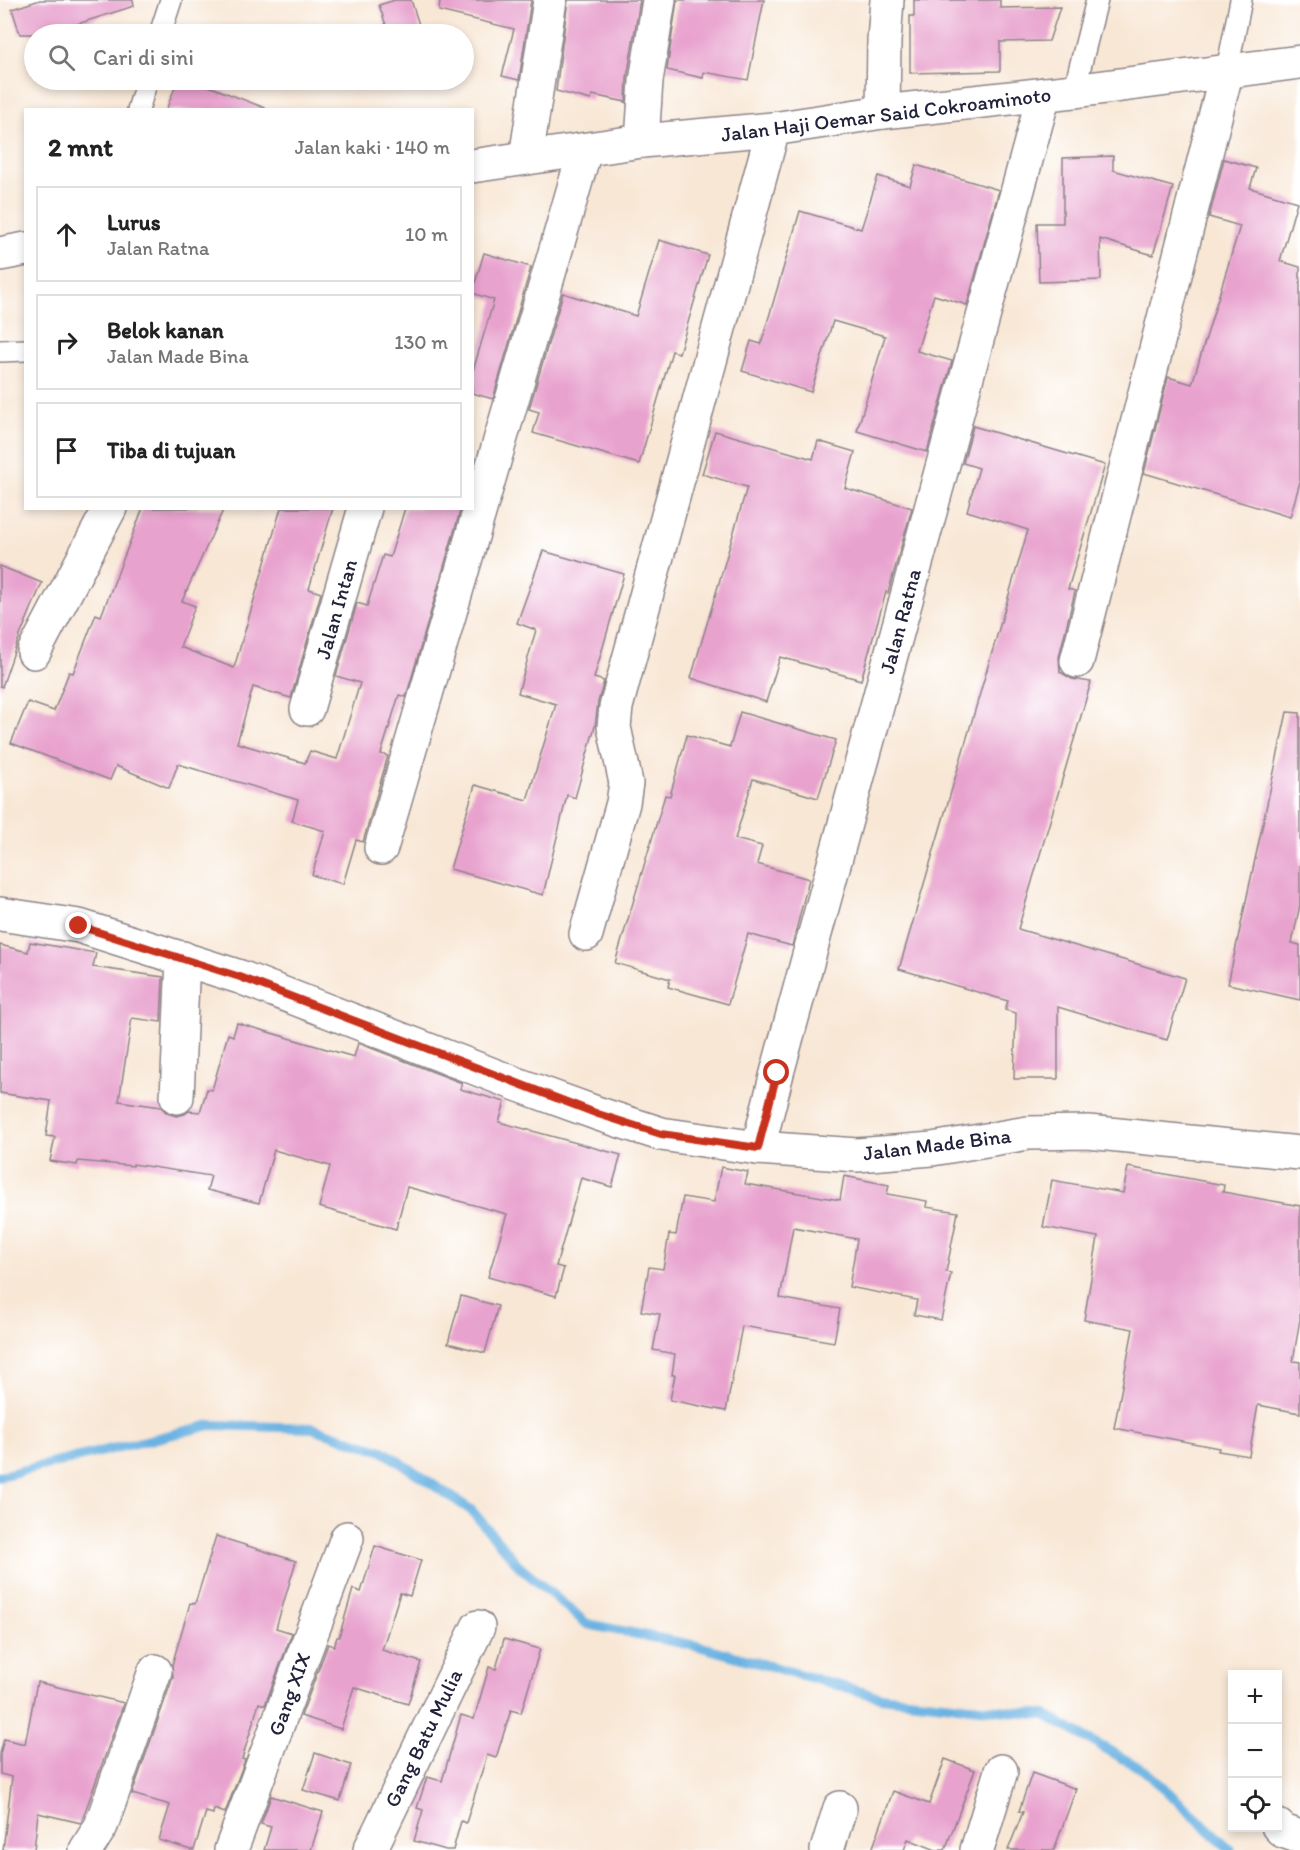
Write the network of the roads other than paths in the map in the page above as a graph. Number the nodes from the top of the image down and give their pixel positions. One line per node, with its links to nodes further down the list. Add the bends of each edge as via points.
1 (171, 0): 7 (lane)
2 (550, 0): 17 (main road)
3 (659, 0): 15 (main road, via 646,81)
4 (887, 0): 13 (main road)
5 (1097, 0): 11 (lane)
6 (1241, 0): 9 (lane)
7 (163, 24)
8 (1300, 62): 9 (main road, Jalan Haji Oemar Said Cokroaminoto)
9 (1227, 70): 11 (main road, Jalan Haji Oemar Said Cokroaminoto); 26 (main road)
10 (144, 90): 12 (lane)
11 (1059, 93): 13 (main road, Jalan Haji Oemar Said Cokroaminoto); 33 (main road, Jalan Ratna)
12 (139, 108)
13 (883, 112): 14 (main road, Jalan Haji Oemar Said Cokroaminoto)
14 (773, 129): 15 (main road, Jalan Haji Oemar Said Cokroaminoto); 30 (main road, via 616,707 614,727 626,783)
15 (642, 141): 16 (main road, Jalan Haji Oemar Said Cokroaminoto)
16 (585, 150): 17 (main road, Jalan Haji Oemar Said Cokroaminoto); 28 (main road)
17 (526, 158): 18 (main road, Jalan Haji Oemar Said Cokroaminoto)
18 (474, 166)
19 (24, 249): 20 (main road)
20 (0, 254)
21 (24, 350): 22 (lane)
22 (0, 351)
23 (109, 510): 25 (main road)
24 (364, 510): 27 (main road, Jalan Intan)
25 (34, 652)
26 (1077, 661)
27 (307, 709)
28 (381, 848)
29 (0, 914): 31 (main road, Jalan Made Bina, via 79,926)
30 (586, 934)
31 (183, 958): 32 (main road); 33 (main road, Jalan Made Bina, via 598,1114 661,1134)
32 (177, 1096)
33 (758, 1148): 34 (main road, Jalan Made Bina, via 857,1155 932,1149 1028,1133 1088,1132)
34 (1300, 1153)
35 (346, 1538): 43 (main road, Gang XIX)
36 (478, 1627): 44 (main road, Gang Batu Mulia)
37 (155, 1671): 42 (main road, via 101,1826)
38 (1001, 1771): 46 (main road)
39 (840, 1808): 45 (main road)
40 (1282, 1830): 41 (main road)
41 (1300, 1837)
42 (86, 1850)
43 (231, 1850)
44 (370, 1850)
45 (827, 1850)
46 (977, 1850)

